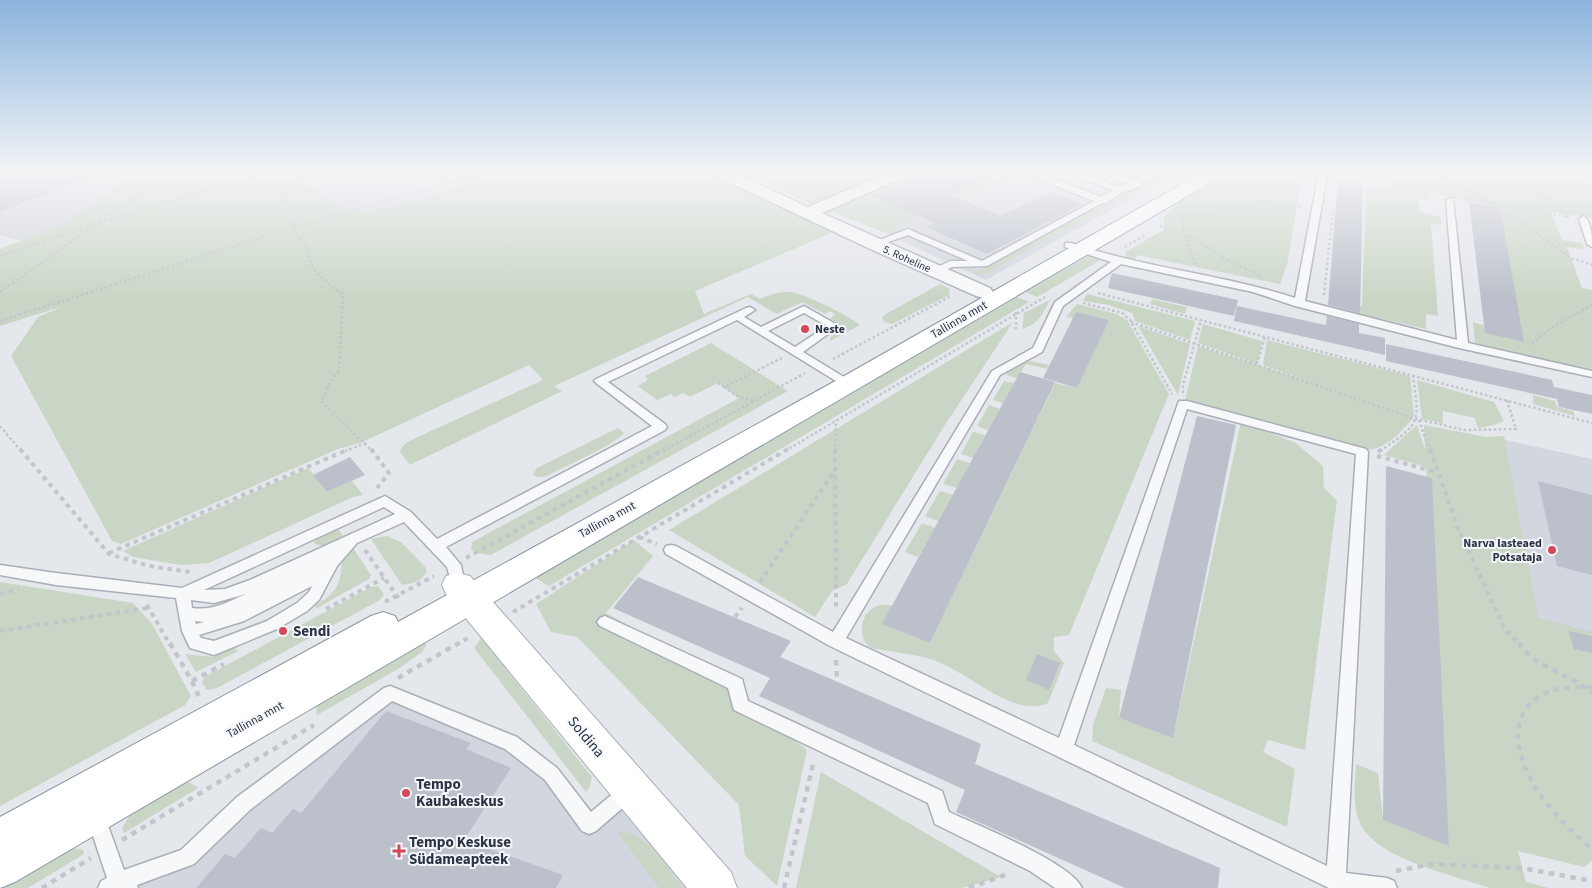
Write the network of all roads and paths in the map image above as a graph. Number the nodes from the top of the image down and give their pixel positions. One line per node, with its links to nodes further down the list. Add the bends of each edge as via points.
1 (110, 214): 19 (path)
2 (127, 214): 19 (path)
3 (299, 214): 20 (path)
4 (343, 214): 20 (path)
5 (811, 214): 22 (street, 5. Roheline)
6 (1078, 214): 27 (lane)
7 (1129, 214): 24 (main road, Tallinna mnt)
8 (1146, 214): 24 (main road, Tallinna mnt)
9 (1202, 214): 16 (path)
10 (1315, 214): 37 (lane)
11 (1333, 214): 40 (path, via 1324,298 1336,301)
12 (1451, 214): 51 (lane)
13 (1510, 214): 28 (path, via 1571,258)
14 (1554, 214): 15 (path, via 1568,217)
15 (1565, 214)
16 (1181, 215): 17 (path); 21 (path)
17 (1172, 219)
18 (1583, 219): 23 (lane)
19 (98, 223): 25 (path); 33 (path)
20 (294, 227): 43 (path); 66 (path, via 294,232 303,240 312,267 343,295 339,371 331,380 322,402)
21 (1185, 236): 26 (path, via 1162,225); 30 (path); 31 (path, via 1198,268)
22 (874, 244): 27 (lane, via 908,232); 29 (street, 5. Roheline)
23 (1592, 244)
24 (1074, 248): 26 (lane); 36 (main road, Tallinna mnt)
25 (0, 256)
26 (1114, 259): 31 (lane); 32 (lane)
27 (984, 264): 29 (lane, via 950,264)
28 (1592, 265)
29 (935, 272): 36 (street, 5. Roheline)
30 (1262, 276)
31 (1198, 277): 37 (lane, via 1257,289)
32 (1080, 289): 35 (lane); 42 (path)
33 (0, 292)
34 (1046, 296): 36 (path)
35 (1066, 299): 44 (path, via 1122,313); 90 (lane, via 1059,304 1038,350 996,373)
36 (999, 301): 47 (path); 55 (main road, Tallinna mnt); 63 (path)
37 (1299, 304): 40 (lane)
38 (1592, 305): 50 (path, via 1551,328 1532,344)
39 (750, 310): 72 (lane, via 600,381 661,427)
40 (1336, 313): 51 (lane)
41 (741, 320): 46 (lane)
42 (1201, 320): 48 (path); 49 (path)
43 (0, 321)
44 (1131, 322): 49 (path); 61 (path)
45 (896, 325): 55 (path)
46 (760, 331): 52 (lane); 52 (lane, via 804,309 834,326)
47 (1016, 331)
48 (1265, 336): 53 (path); 56 (path)
49 (1195, 344): 61 (path, via 1183,384); 62 (path)
50 (1522, 344)
51 (1463, 346): 54 (lane)
52 (795, 352): 55 (lane); 58 (path)
53 (1257, 364)
54 (1592, 374)
55 (834, 375): 60 (path); 80 (main road, Tallinna mnt)
56 (1413, 375): 59 (path); 62 (path)
57 (718, 383): 58 (path)
58 (724, 387): 60 (path, via 737,396)
59 (1506, 400): 62 (path, via 1516,429 1464,430); 64 (path)
60 (754, 401): 80 (path)
61 (1182, 407): 98 (lane); 106 (lane, via 1362,452)
62 (1417, 419): 67 (path); 67 (path, via 1409,432 1373,455)
63 (836, 420): 68 (path); 80 (path)
64 (1592, 423)
65 (0, 426): 74 (path)
66 (366, 443): 69 (path, via 389,473); 74 (path)
67 (1437, 472): 92 (path, via 1458,528 1504,628 1533,659)
68 (834, 473): 81 (path); 90 (path)
69 (373, 493)
70 (406, 515): 71 (lane); 72 (lane); 79 (lane, via 385,501)
71 (356, 537): 75 (lane); 79 (lane, via 226,595 214,597)
72 (436, 546): 80 (lane)
73 (671, 550): 81 (lane)
74 (109, 554): 77 (path, via 128,562)
75 (339, 556): 78 (lane); 85 (lane, via 217,614)
76 (0, 570): 79 (lane)
77 (196, 571)
78 (324, 576): 89 (lane); 89 (lane, via 314,596 272,625 214,648)
79 (183, 593): 85 (lane)
80 (468, 593): 82 (path); 91 (path); 99 (main road, Soldina); 100 (main road, Tallinna mnt)
81 (751, 594): 86 (path); 90 (lane)
82 (397, 596): 83 (path); 84 (path)
83 (401, 602)
84 (380, 605)
85 (185, 613): 89 (lane)
86 (736, 617)
87 (605, 622): 97 (lane, via 736,684 740,705)
88 (0, 631): 95 (path, via 147,605)
89 (193, 637)
90 (836, 642): 98 (lane)
91 (394, 680)
92 (1583, 686): 93 (path); 94 (path); 103 (path, via 1549,690 1526,705 1516,727 1521,758 1533,784 1552,811)
93 (1592, 687)
94 (1592, 693)
95 (202, 703)
96 (317, 724): 102 (path)
97 (818, 742): 111 (path); 112 (lane, via 935,797 942,818 1037,864)
98 (1064, 749): 106 (lane)
99 (630, 790): 108 (lane, via 589,825 551,774 511,743 390,693 244,803 187,857); 110 (main road, Soldina)
100 (90, 802): 101 (main road, Tallinna mnt); 102 (lane); 104 (main road, Tallinna mnt)
101 (0, 840)
102 (107, 849): 108 (lane); 109 (path)
103 (1592, 849)
104 (0, 867)
105 (1390, 880): 106 (lane); 107 (path, via 1430,864 1513,868)
106 (1336, 881)
107 (1592, 881)
108 (118, 886)
109 (42, 888)
110 (715, 888)
111 (784, 888)
112 (1072, 888)

